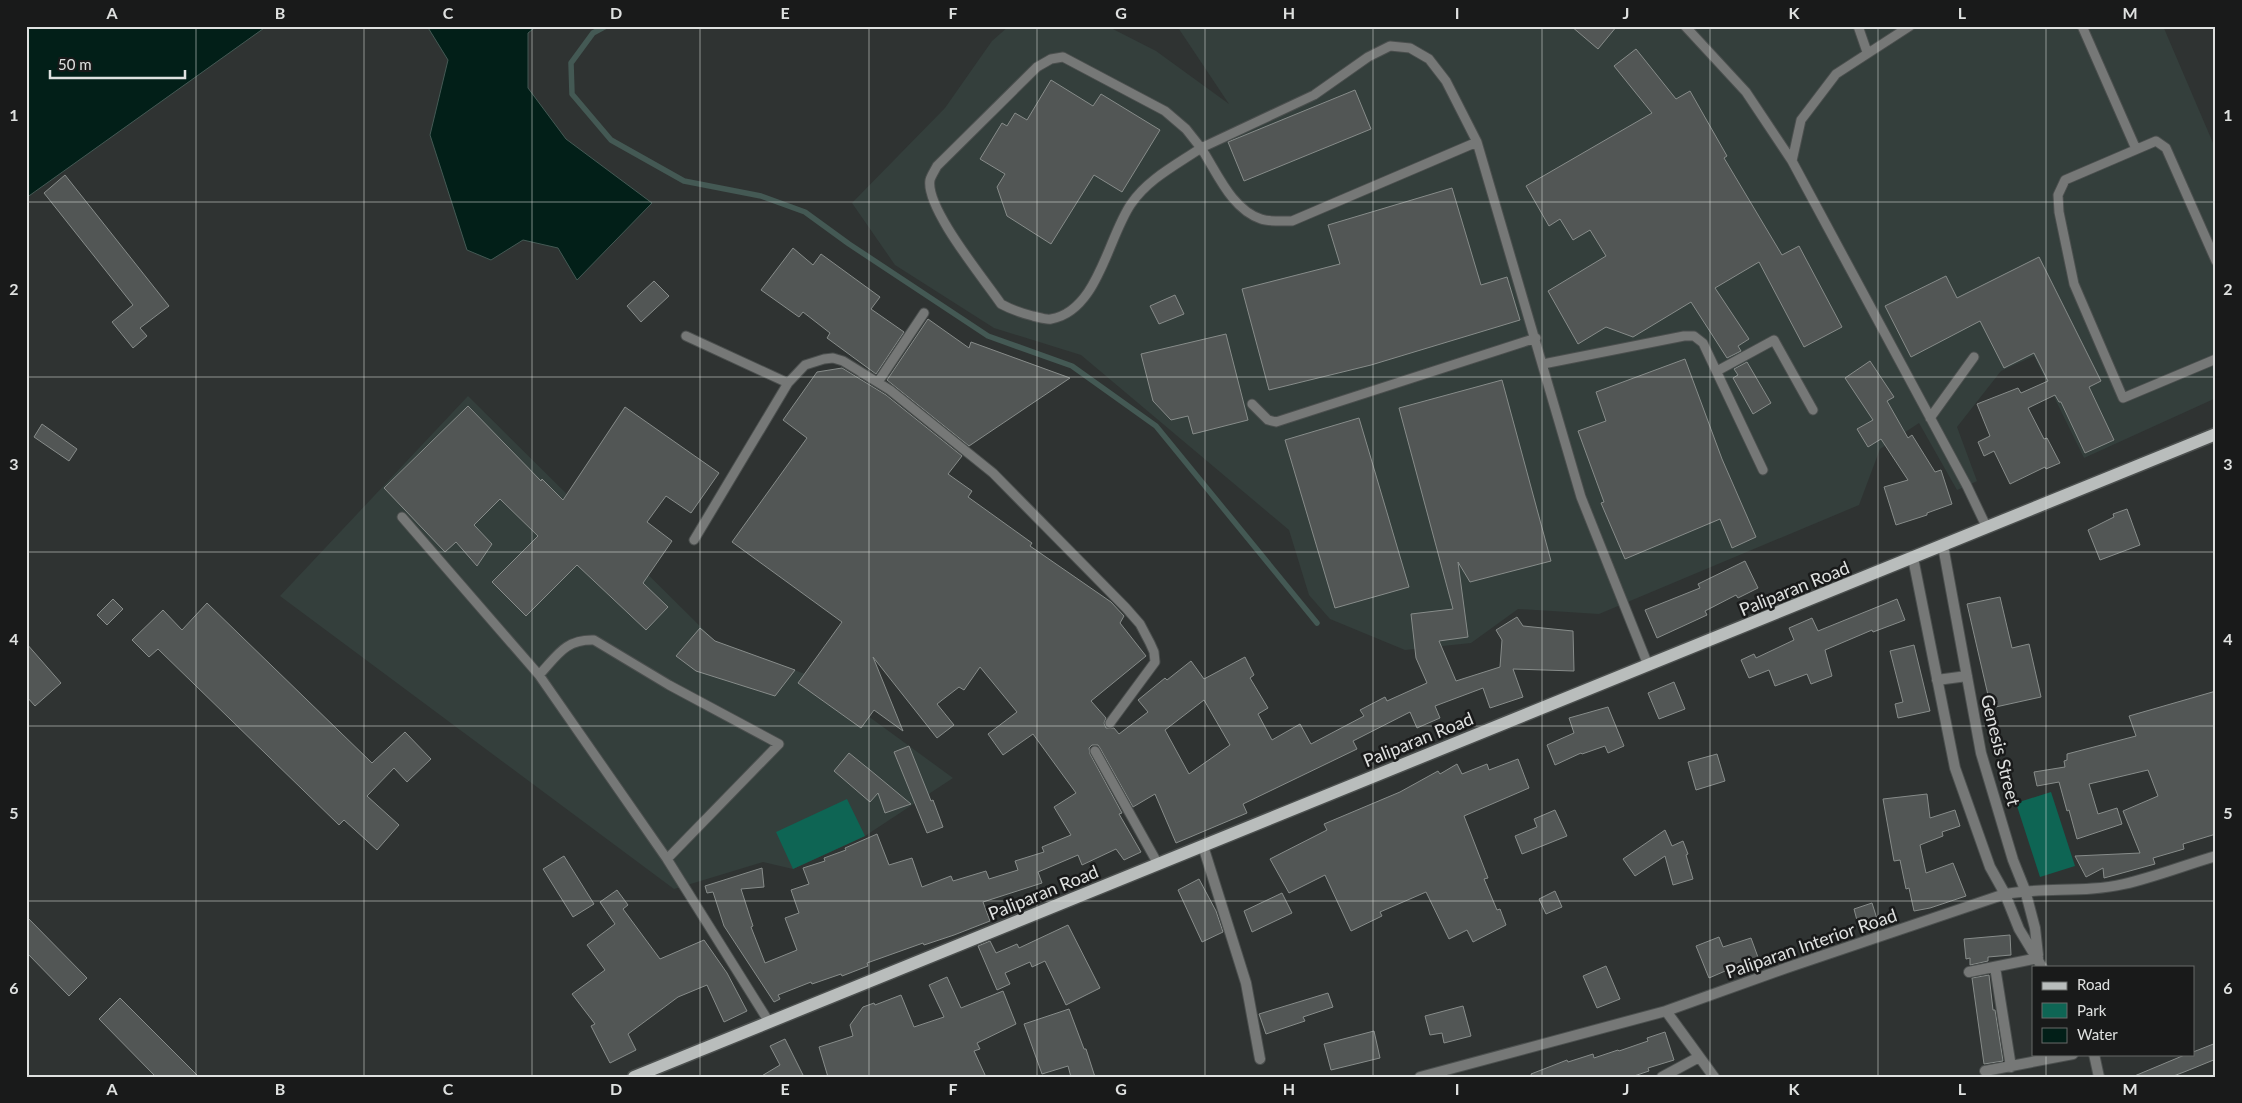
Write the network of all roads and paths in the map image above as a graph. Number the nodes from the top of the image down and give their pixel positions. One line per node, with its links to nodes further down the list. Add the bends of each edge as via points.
1 (1685, 26): 9 (lane, via 1746,92)
2 (1858, 26): 5 (lane)
3 (1910, 26): 5 (lane)
4 (2082, 26): 8 (lane)
5 (1867, 52): 9 (lane, via 1836,74 1801,120)
6 (1477, 142): 7 (lane, via 1292,221 1262,219 1247,212 1234,200); 7 (lane, via 1446,81 1429,59 1410,48 1390,46 1368,57 1314,95); 13 (lane)
7 (1201, 148): 7 (lane, via 1165,110 1064,57 1051,59 1037,67 937,166 930,181 935,204 952,234 1001,304 1012,311 1049,319 1064,315 1079,303 1100,274 1130,205 1151,180)
8 (2136, 149): 10 (lane, via 2156,141 2166,148); 15 (lane, via 2065,180 2058,195 2074,284 2123,398)
9 (1792, 161): 22 (lane)
10 (2216, 261)
11 (924, 313): 18 (lane)
12 (686, 336): 19 (lane)
13 (1536, 338): 16 (lane); 20 (lane, via 1276,422 1268,420)
14 (1974, 357): 22 (lane)
15 (2216, 359)
16 (1543, 364): 17 (lane, via 1694,336 1703,343); 30 (lane, via 1581,497)
17 (1717, 370): 21 (lane, via 1774,340); 24 (lane)
18 (878, 382): 19 (lane, via 833,358 805,365); 34 (lane, via 993,473 1140,624 1154,652 1154,662)
19 (788, 383): 27 (lane)
20 (1252, 404)
21 (1813, 410)
22 (1930, 418): 26 (lane)
23 (2216, 434): 26 (main road, Paliparan Road)
24 (1763, 470)
25 (402, 517): 31 (lane)
26 (1987, 528): 28 (main road, Paliparan Road)
27 (694, 540)
28 (1943, 546): 29 (main road, Paliparan Road); 32 (street, Genesis Street)
29 (1913, 558): 30 (main road, Paliparan Road); 33 (street)
30 (1648, 666): 36 (main road, Paliparan Road)
31 (539, 675): 38 (lane); 38 (lane, via 568,645 579,639 594,640 779,744)
32 (1967, 676): 33 (street); 40 (street, Genesis Street, via 1981,753 2013,860)
33 (1937, 680): 41 (street, via 1955,768 1990,867)
34 (1110, 723)
35 (1095, 751): 39 (lane)
36 (1203, 846): 39 (main road, Paliparan Road); 50 (street, via 1246,983)
37 (2216, 856): 40 (street, Paliparan Interior Road, via 2123,884)
38 (668, 859): 46 (lane)
39 (1158, 864): 46 (main road, Paliparan Road)
40 (2026, 890): 41 (street, Paliparan Interior Road); 42 (street, Genesis Street, via 2036,928)
41 (2005, 894): 42 (street, via 2019,929); 45 (street, Paliparan Interior Road)
42 (2040, 962): 43 (street)
43 (1995, 967): 44 (street); 51 (street)
44 (1969, 972)
45 (1666, 1011): 47 (street); 54 (street, Paliparan Interior Road)
46 (769, 1022): 53 (main road, Paliparan Road)
47 (1699, 1056): 55 (street); 56 (street)
48 (2063, 1056): 51 (street)
49 (2094, 1056): 57 (street)
50 (1260, 1059)
51 (2011, 1067): 52 (street)
52 (1985, 1071)
53 (634, 1077)
54 (1420, 1077)
55 (1662, 1077)
56 (1714, 1077)
57 (2099, 1077)

